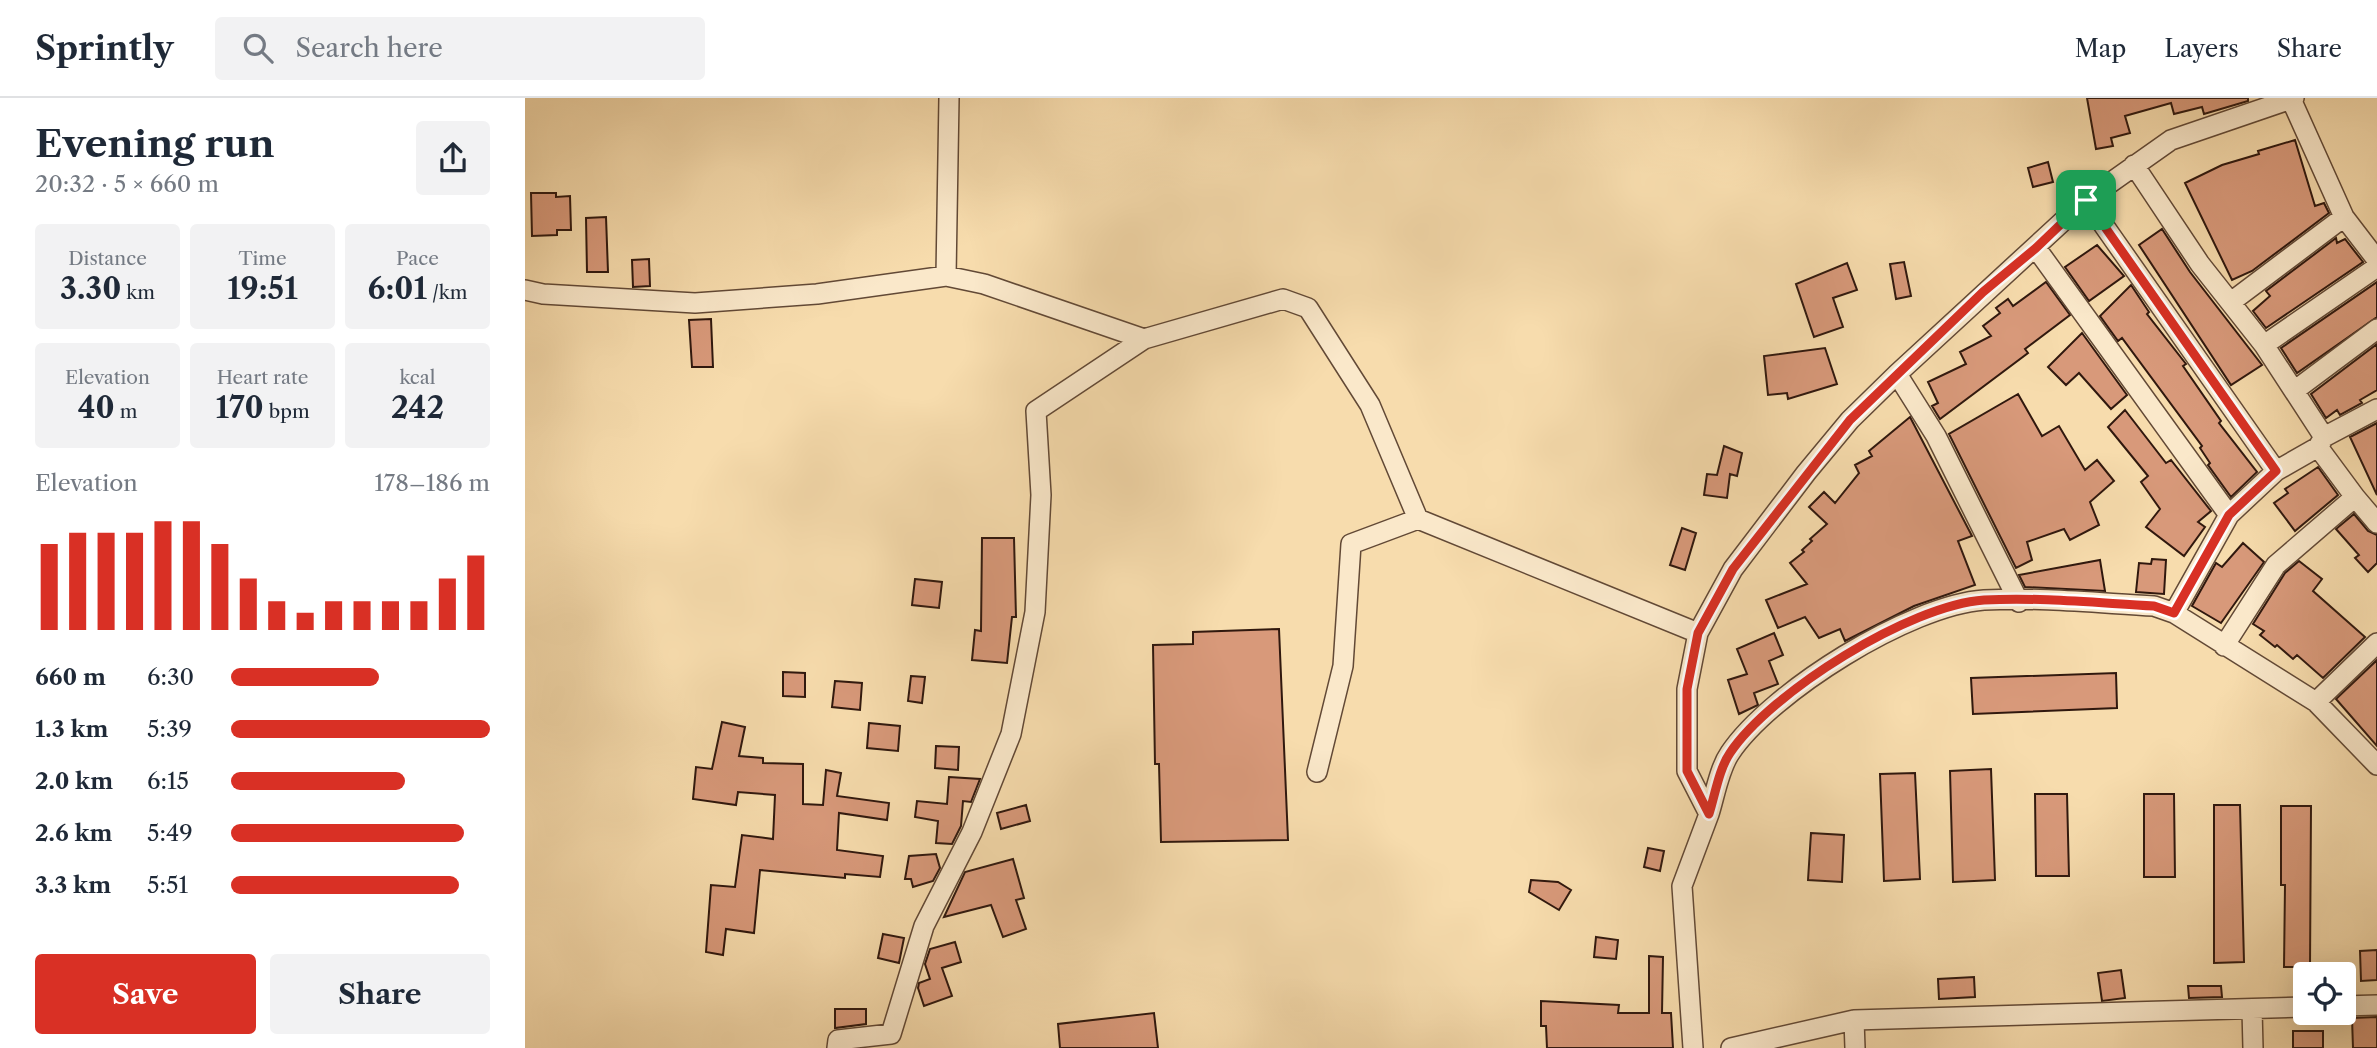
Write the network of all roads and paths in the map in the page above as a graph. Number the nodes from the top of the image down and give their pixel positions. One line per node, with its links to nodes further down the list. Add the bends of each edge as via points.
1 (949, 98): 9 (street)
2 (2292, 99): 3 (street, via 2171,140); 5 (street)
3 (2134, 165): 4 (street); 11 (street)
4 (2086, 200): 6 (street); 19 (street)
5 (2344, 217): 7 (street); 11 (street)
6 (2036, 248): 15 (street); 21 (street)
7 (2377, 260)
8 (2377, 267): 14 (street)
9 (946, 276): 10 (street, via 817,294 695,303); 13 (street, via 984,284)
10 (525, 290)
11 (2231, 302): 14 (street)
12 (2377, 329): 16 (street)
13 (1144, 340): 22 (street, via 1283,299 1308,308 1370,405); 38 (street, via 1036,411 1041,495 1035,612 1011,734 972,832 924,926 891,1034 838,1040)
14 (2264, 345): 16 (street)
15 (1897, 374): 24 (street, via 1936,436); 26 (street, via 1806,472 1733,569)
16 (2294, 391): 18 (street)
17 (2377, 409): 18 (street)
18 (2321, 442): 19 (street); 20 (street)
19 (2276, 471): 21 (street)
20 (2355, 497): 23 (street); 28 (street, via 2276,565)
21 (2229, 515): 25 (street)
22 (1418, 519): 26 (street); 31 (street, via 1351,544 1343,666)
23 (2377, 523)
24 (2019, 602): 25 (street, via 2154,606); 32 (street, via 1983,600 1941,609 1880,635 1836,661 1768,711 1729,754)
25 (2174, 613): 28 (street)
26 (1698, 633): 32 (street, via 1687,689 1687,771)
27 (2377, 643): 29 (street)
28 (2224, 646): 29 (street)
29 (2316, 702): 30 (street)
30 (2377, 764)
31 (1317, 772)
32 (1709, 814): 39 (street, via 1682,886)
33 (2377, 1005): 34 (street)
34 (2356, 1006)
35 (2293, 1007): 36 (street)
36 (2252, 1009): 37 (street); 42 (street)
37 (1854, 1020): 40 (street); 41 (street)
38 (837, 1048)
39 (1693, 1048)
40 (1731, 1048)
41 (1855, 1048)
42 (2253, 1048)

